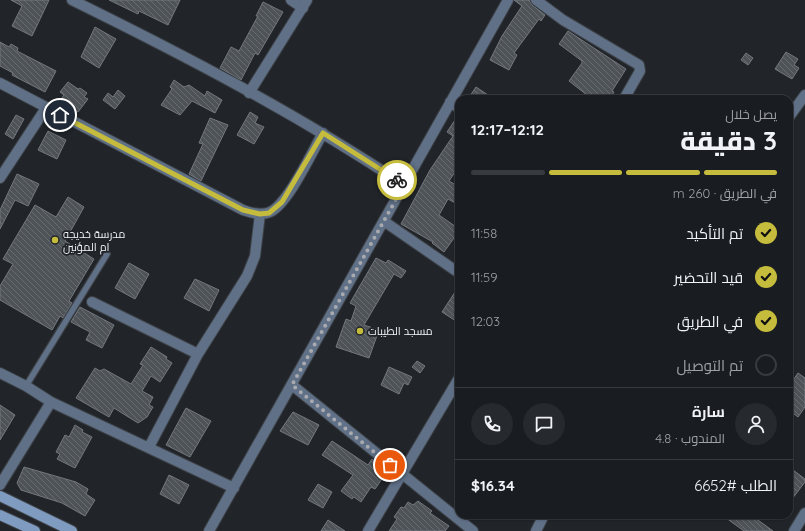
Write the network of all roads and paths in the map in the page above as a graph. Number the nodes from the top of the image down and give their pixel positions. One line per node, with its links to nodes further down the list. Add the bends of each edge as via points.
1 (72, 0): 7 (street)
2 (291, 0): 5 (street)
3 (508, 0): 10 (street)
4 (536, 0): 8 (street, via 563,20 639,65 640,71)
5 (305, 4): 7 (street)
6 (0, 83): 12 (street)
7 (249, 92): 14 (street)
8 (626, 95)
9 (805, 95): 13 (street)
10 (450, 102): 11 (street); 16 (street)
11 (455, 105)
12 (46, 108): 15 (street); 17 (street, via 243,210)
13 (793, 112)
14 (323, 133): 16 (street); 17 (street, via 282,202 269,213)
15 (0, 178)
16 (404, 185): 18 (street)
17 (260, 214): 22 (street, via 255,256 247,276)
18 (385, 222): 20 (street); 24 (street)
19 (107, 254): 26 (lane)
20 (455, 270)
21 (92, 302): 22 (street)
22 (198, 354): 28 (street)
23 (0, 373): 26 (street)
24 (292, 385): 29 (street); 31 (street)
25 (455, 385): 29 (street)
26 (26, 386): 27 (street)
27 (51, 402): 28 (street); 30 (street)
28 (149, 447): 31 (street)
29 (402, 475): 35 (street); 41 (street)
30 (0, 485)
31 (234, 488): 40 (street)
32 (0, 496): 39 (main road)
33 (805, 513): 44 (street)
34 (0, 515): 38 (main road)
35 (455, 517)
36 (458, 519): 42 (street)
37 (542, 519): 43 (street)
38 (35, 531)
39 (72, 531)
40 (210, 531)
41 (368, 531)
42 (473, 531)
43 (536, 531)
44 (794, 531)

